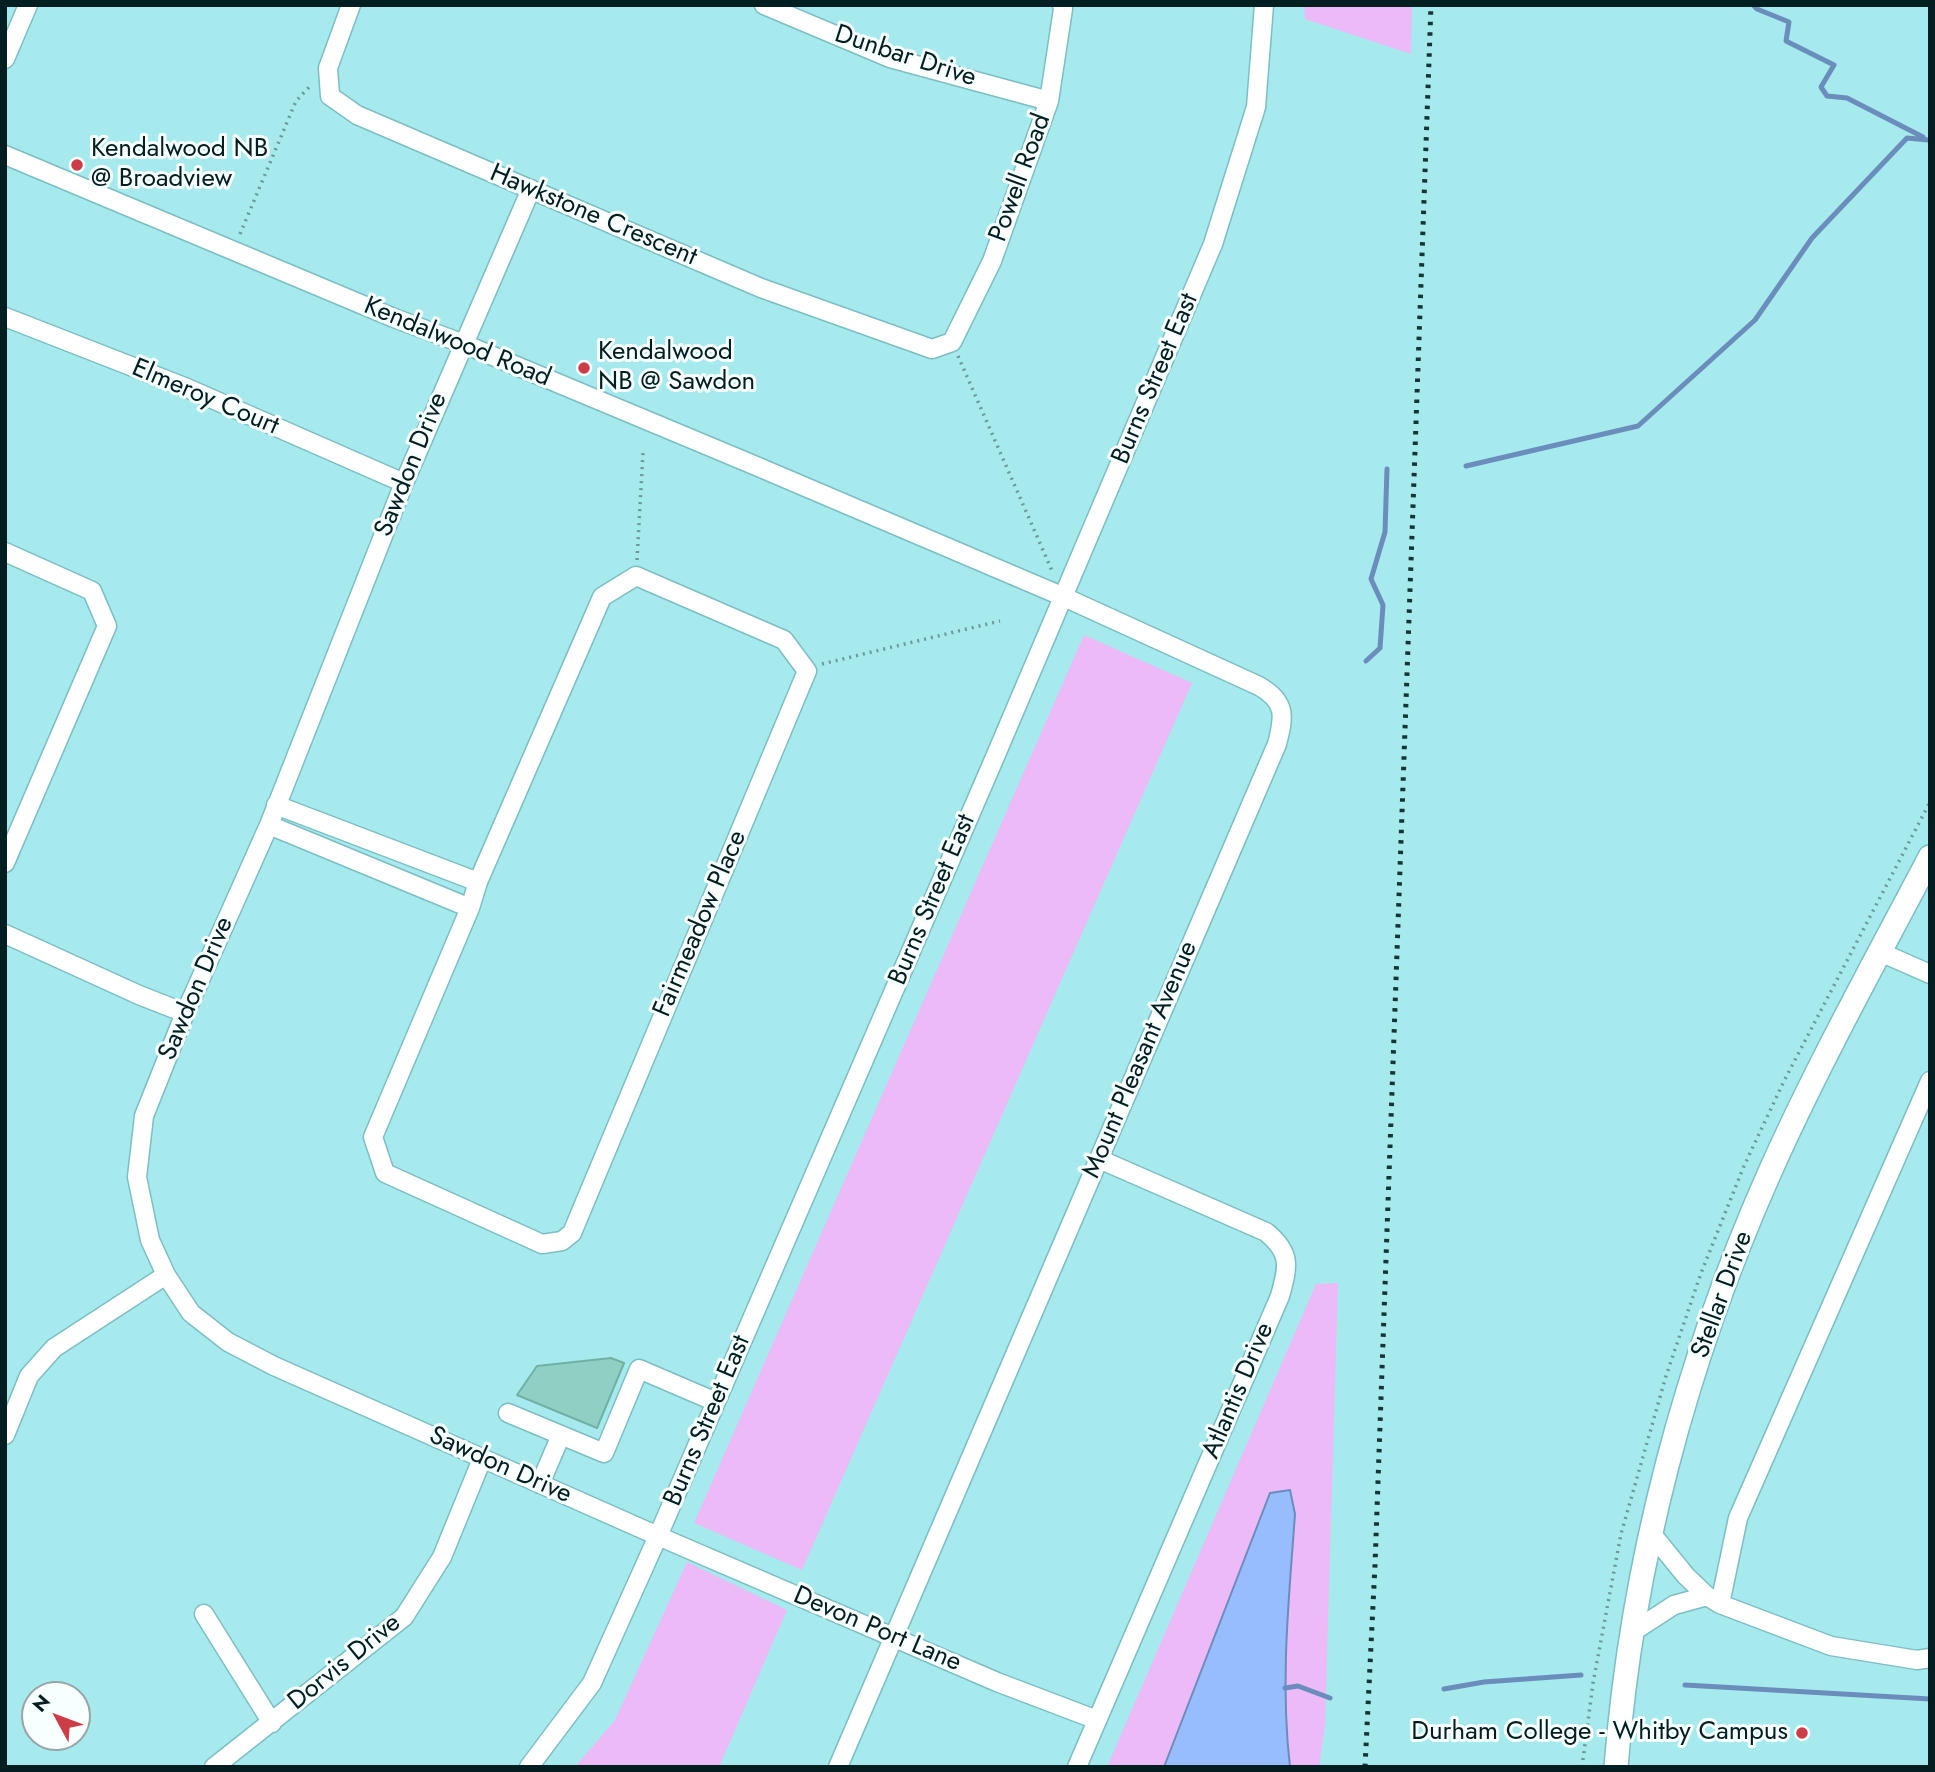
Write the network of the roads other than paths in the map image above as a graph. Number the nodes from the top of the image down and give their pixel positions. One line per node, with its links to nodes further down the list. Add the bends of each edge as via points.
1 (28, 5): 6 (street)
2 (351, 5): 9 (street, Hawkstone Crescent, via 328,68 330,96 357,116)
3 (764, 5): 7 (street, Dunbar Drive, via 890,58)
4 (1062, 5): 7 (street, Powell Road)
5 (1264, 5): 15 (street, Burns Street East, via 1256,107 1213,244)
6 (5, 59)
7 (1049, 101): 11 (street, Powell Road, via 992,261)
8 (5, 155): 12 (street, Kendalwood Road)
9 (531, 189): 11 (street, Hawkstone Crescent, via 761,288 932,349); 12 (street, Sawdon Drive)
10 (5, 317): 13 (street, Elmeroy Court, via 187,388)
11 (952, 342)
12 (464, 344): 13 (street, Sawdon Drive); 15 (street, Kendalwood Road)
13 (404, 483): 16 (street, Sawdon Drive)
14 (5, 552): 19 (street, via 92,592 107,626)
15 (1064, 597): 27 (street, Mount Pleasant Avenue, via 1259,686 1276,699 1283,715 1277,744); 29 (street, Burns Street East)
16 (276, 805): 17 (street, Sawdon Drive); 20 (street)
17 (269, 825): 21 (street); 25 (street, Sawdon Drive)
18 (1930, 857): 23 (main road, Stellar Drive)
19 (5, 863)
20 (478, 883): 21 (street, Fairmeadow Place); 21 (street, Fairmeadow Place, via 602,597 636,576 785,640 807,670 572,1233 562,1241 542,1244 385,1173 373,1137)
21 (470, 908)
22 (5, 934): 25 (street)
23 (1880, 952): 24 (street); 35 (main road, Stellar Drive, via 1815,1077 1744,1236 1678,1425)
24 (1930, 974)
25 (185, 1013): 28 (street, Sawdon Drive, via 144,1116 137,1177 150,1240)
26 (1930, 1081): 37 (street, via 1738,1518)
27 (1099, 1159): 40 (street, Mount Pleasant Avenue); 42 (street, Atlantis Drive, via 1266,1232 1278,1241 1287,1264 1280,1296)
28 (166, 1275): 31 (street, via 54,1348 29,1376); 33 (street, Sawdon Drive, via 191,1313 228,1342)
29 (716, 1402): 32 (street, via 639,1369 604,1453); 36 (street, Burns Street East)
30 (508, 1413): 32 (street)
31 (5, 1435)
32 (561, 1435): 34 (street)
33 (482, 1459): 34 (street, Sawdon Drive); 43 (street, Dorvis Drive, via 442,1557 404,1617)
34 (540, 1484): 36 (street, Sawdon Drive)
35 (1651, 1533): 37 (street, via 1686,1576); 39 (main road, Stellar Drive)
36 (658, 1536): 40 (street, Devon Port Lane); 45 (street, Burns Street East, via 592,1683)
37 (1713, 1600): 39 (street, via 1674,1605); 41 (street, via 1831,1646 1917,1660)
38 (204, 1614): 43 (street)
39 (1631, 1633): 48 (main road, Stellar Drive)
40 (893, 1637): 42 (street, Devon Port Lane); 46 (street, Mount Pleasant Avenue)
41 (1930, 1658)
42 (1097, 1720): 47 (street, Atlantis Drive)
43 (272, 1723): 44 (street, Dorvis Drive)
44 (214, 1767)
45 (529, 1767)
46 (838, 1767)
47 (1077, 1767)
48 (1616, 1767)

